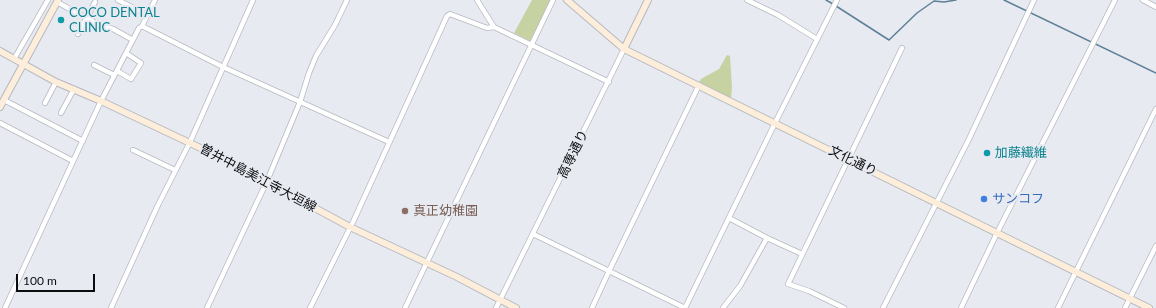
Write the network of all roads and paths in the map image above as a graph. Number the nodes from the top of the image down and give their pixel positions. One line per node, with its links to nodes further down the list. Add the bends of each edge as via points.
1 (48, 0): 30 (street)
2 (118, 0): 18 (street)
3 (154, 0): 18 (street)
4 (253, 0): 33 (street)
5 (346, 0): 41 (street, via 335,25 316,56)
6 (477, 0): 21 (street)
7 (553, 0): 25 (street)
8 (567, 0): 27 (street, 文化通り)
9 (648, 0): 27 (street, 高専通り)
10 (747, 0): 23 (street)
11 (837, 0): 23 (street)
12 (1034, 0): 56 (street)
13 (1115, 0): 59 (street)
14 (1143, 0): 17 (street)
15 (58, 1): 19 (street); 31 (street)
16 (95, 2): 19 (street)
17 (1156, 8)
18 (147, 15): 20 (street)
19 (87, 18): 22 (street); 24 (street)
20 (142, 26): 24 (street); 33 (street)
21 (494, 27): 25 (street); 50 (street, via 487,28 450,14 447,16)
22 (78, 34)
23 (817, 39): 47 (street)
24 (133, 40): 29 (street)
25 (532, 45): 36 (street); 64 (street)
26 (902, 48): 52 (street)
27 (624, 49): 36 (street, 高専通り); 37 (street, 文化通り)
28 (0, 51): 30 (street, 曽井中島美江寺大垣線)
29 (126, 54): 34 (street); 34 (street, via 141,63 131,79)
30 (14, 59): 31 (street, 曽井中島美江寺大垣線)
31 (24, 64): 35 (street, 曽井中島美江寺大垣線); 39 (street)
32 (94, 66): 34 (street)
33 (223, 67): 41 (street); 49 (street)
34 (116, 73): 40 (street)
35 (56, 82): 38 (street, 曽井中島美江寺大垣線); 42 (street)
36 (609, 82): 60 (street, 高専通り)
37 (699, 85): 47 (street, 文化通り); 65 (street)
38 (74, 89): 40 (street, 曽井中島美江寺大垣線); 45 (street)
39 (4, 100): 43 (street); 48 (street)
40 (102, 101): 48 (street); 49 (street, 曽井中島美江寺大垣線)
41 (300, 102): 50 (street); 55 (street)
42 (45, 103)
43 (0, 107)
44 (1156, 108): 66 (street)
45 (61, 113)
46 (0, 123): 53 (street)
47 (775, 123): 52 (street, 文化通り); 57 (street)
48 (83, 141): 53 (street)
49 (190, 142): 54 (street); 55 (street, 曽井中島美江寺大垣線)
50 (388, 142): 58 (street)
51 (133, 150): 54 (street)
52 (848, 159): 56 (street, 文化通り); 63 (street)
53 (74, 161): 69 (street)
54 (175, 170): 70 (street)
55 (267, 181): 58 (street, 曽井中島美江寺大垣線); 71 (street)
56 (936, 203): 59 (street, 文化通り); 80 (street)
57 (729, 218): 61 (street); 77 (street)
58 (350, 227): 64 (street, 曽井中島美江寺大垣線); 72 (street)
59 (997, 233): 66 (street, 文化通り); 81 (street)
60 (533, 234): 65 (street); 68 (street, 高専通り)
61 (768, 238): 63 (street); 78 (street, via 740,286)
62 (1156, 246): 67 (street)
63 (802, 254): 79 (street, via 788,284)
64 (426, 262): 68 (street, 曽井中島美江寺大垣線); 73 (street)
65 (608, 271): 76 (street); 77 (street)
66 (1076, 272): 67 (street, 文化通り); 82 (street)
67 (1129, 299): 83 (street); 84 (street, 文化通り)
68 (500, 300): 74 (street, 高専通り); 75 (street, 曽井中島美江寺大垣線)
69 (5, 308)
70 (112, 308)
71 (207, 308)
72 (310, 308)
73 (405, 308)
74 (496, 308)
75 (516, 308)
76 (592, 308)
77 (685, 308)
78 (722, 308)
79 (844, 308)
80 (883, 308)
81 (961, 308)
82 (1058, 308)
83 (1125, 308)
84 (1148, 308)

